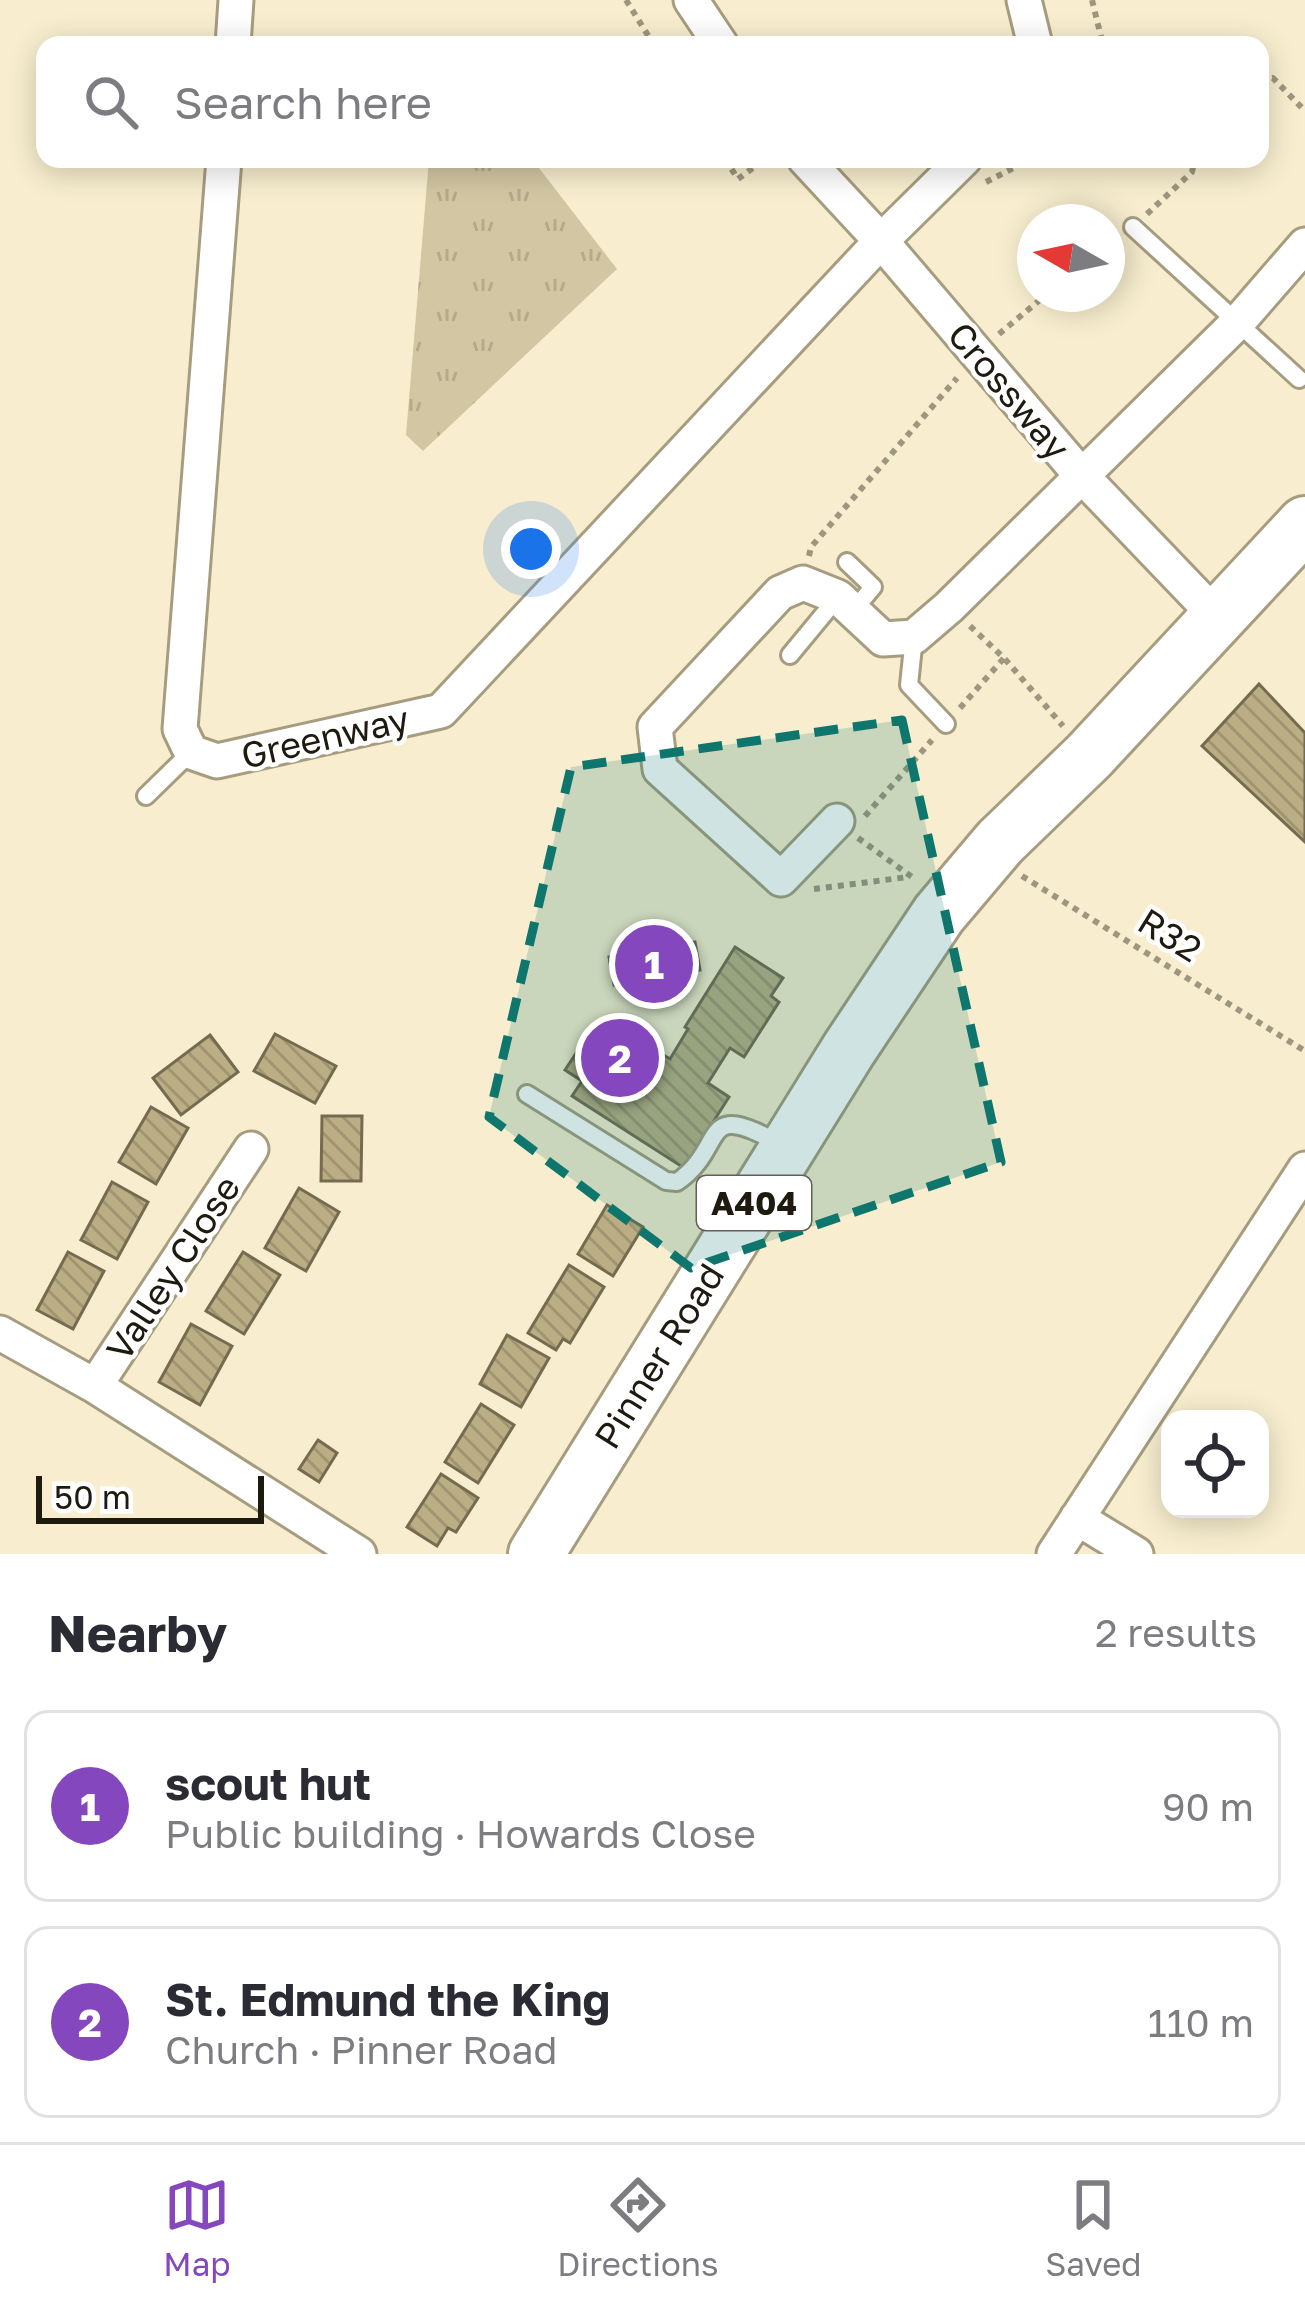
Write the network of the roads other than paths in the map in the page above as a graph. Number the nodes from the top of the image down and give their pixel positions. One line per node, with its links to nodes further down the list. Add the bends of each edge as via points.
1 (236, 0): 4 (street)
2 (691, 0): 5 (street)
3 (1024, 0): 6 (street)
4 (233, 36)
5 (715, 36)
6 (1033, 36)
7 (223, 168): 23 (street, Greenway, via 180,729)
8 (813, 168): 11 (street, Crossway)
9 (955, 168): 11 (street, Greenway)
10 (1133, 226): 13 (lane)
11 (881, 241): 15 (street, Crossway); 23 (street, Greenway, via 441,711 217,761)
12 (1305, 245): 13 (street)
13 (1239, 321): 14 (lane); 15 (street)
14 (1299, 379)
15 (1080, 475): 19 (street, Crossway); 20 (street)
16 (1305, 524): 19 (main road, A404)
17 (847, 562): 18 (lane, via 874,587)
18 (846, 604): 20 (street, via 884,639); 21 (lane); 25 (street, via 803,583 780,593 655,727 660,769 782,879)
19 (1218, 618): 27 (main road, Pinner Road / A404, via 994,869 926,895)
20 (914, 637): 22 (lane, via 908,686)
21 (790, 656)
22 (946, 724)
23 (191, 752): 24 (lane)
24 (146, 796)
25 (844, 826)
26 (527, 1094): 27 (lane, via 666,1181 685,1177 730,1124)
27 (788, 1148): 34 (main road, Pinner Road / A404)
28 (251, 1149): 31 (street, Valley Close)
29 (1305, 1170): 32 (street)
30 (0, 1333): 31 (street)
31 (95, 1386): 33 (street)
32 (1077, 1518): 35 (street); 36 (street)
33 (358, 1554)
34 (536, 1554)
35 (1054, 1554)
36 (1136, 1554)

